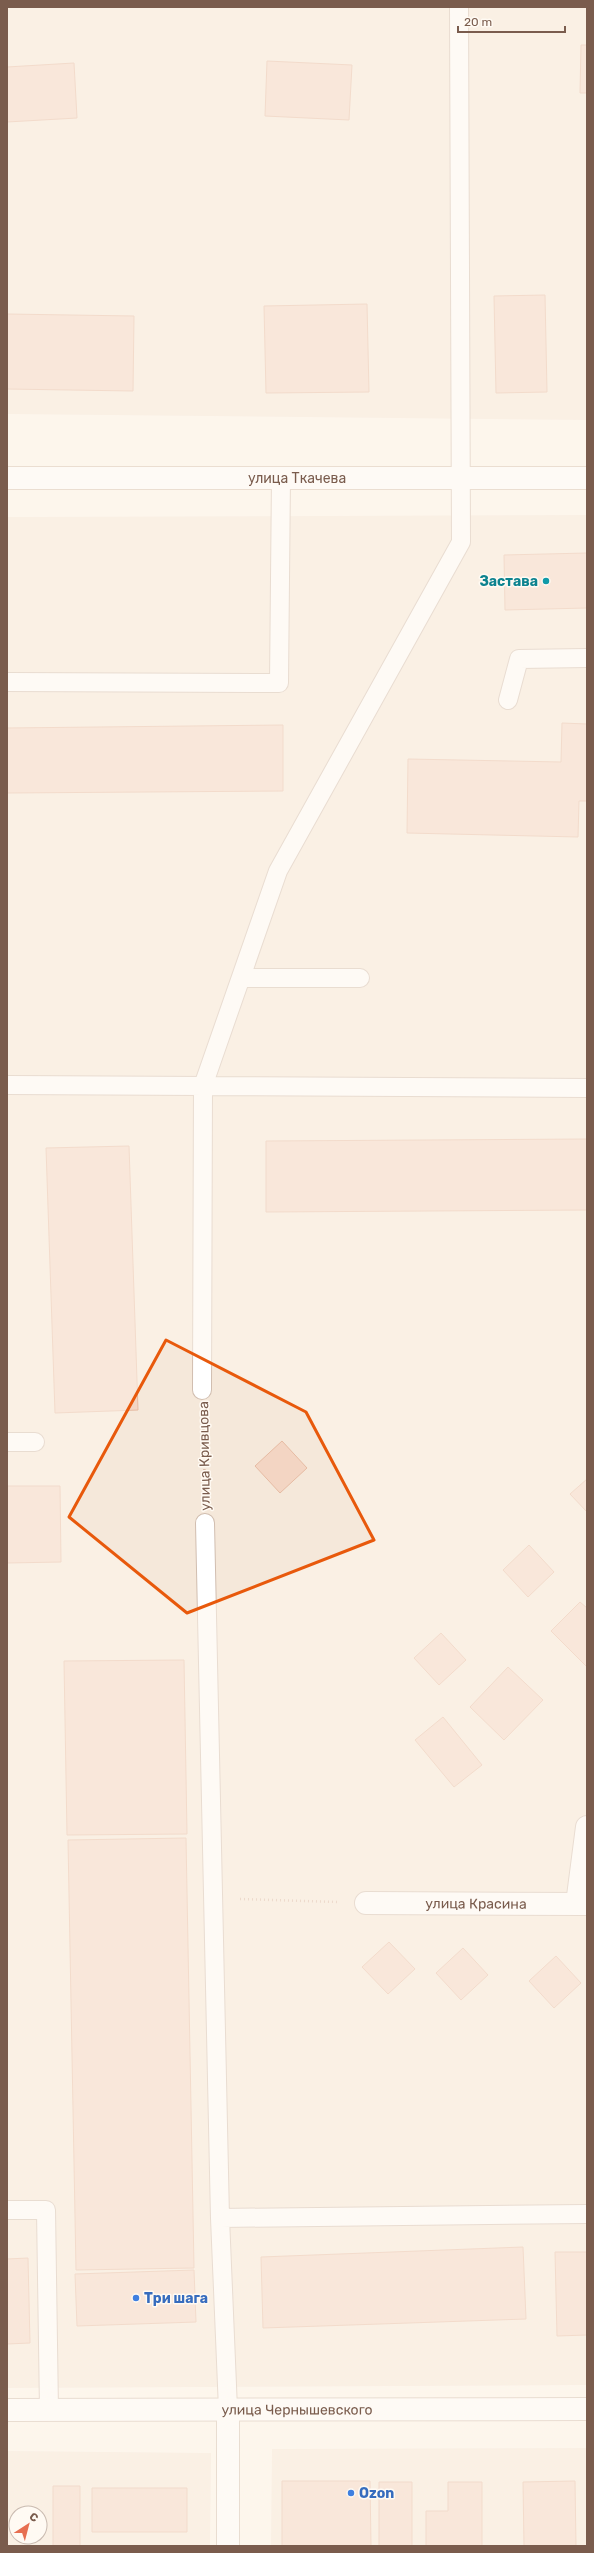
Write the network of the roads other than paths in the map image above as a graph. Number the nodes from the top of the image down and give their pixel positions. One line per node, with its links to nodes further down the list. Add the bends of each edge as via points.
1 (459, 7): 3 (lane)
2 (281, 476): 3 (street, улица Ткачева); 4 (street, улица Ткачева); 7 (lane, via 279,683)
3 (462, 477): 5 (street, улица Ткачева); 9 (lane, via 461,542 278,871)
4 (7, 478)
5 (587, 478)
6 (587, 658): 8 (lane, via 519,659)
7 (7, 682)
8 (508, 700)
9 (241, 978): 10 (lane); 12 (lane)
10 (360, 978)
11 (7, 1084): 12 (lane)
12 (203, 1086): 13 (lane); 14 (lane)
13 (587, 1088)
14 (202, 1390)
15 (7, 1442): 16 (lane)
16 (35, 1442)
17 (205, 1523): 23 (lane)
18 (587, 1827): 20 (street)
19 (366, 1903): 20 (street, улица Красина)
20 (582, 1904)
21 (7, 2210): 27 (lane, via 46,2210)
22 (587, 2214): 23 (lane)
23 (220, 2218): 25 (lane)
24 (587, 2408): 25 (street, улица Чернышевского)
25 (228, 2409): 27 (street, улица Чернышевского); 28 (street)
26 (7, 2410): 27 (street, улица Чернышевского)
27 (49, 2410)
28 (228, 2546)

